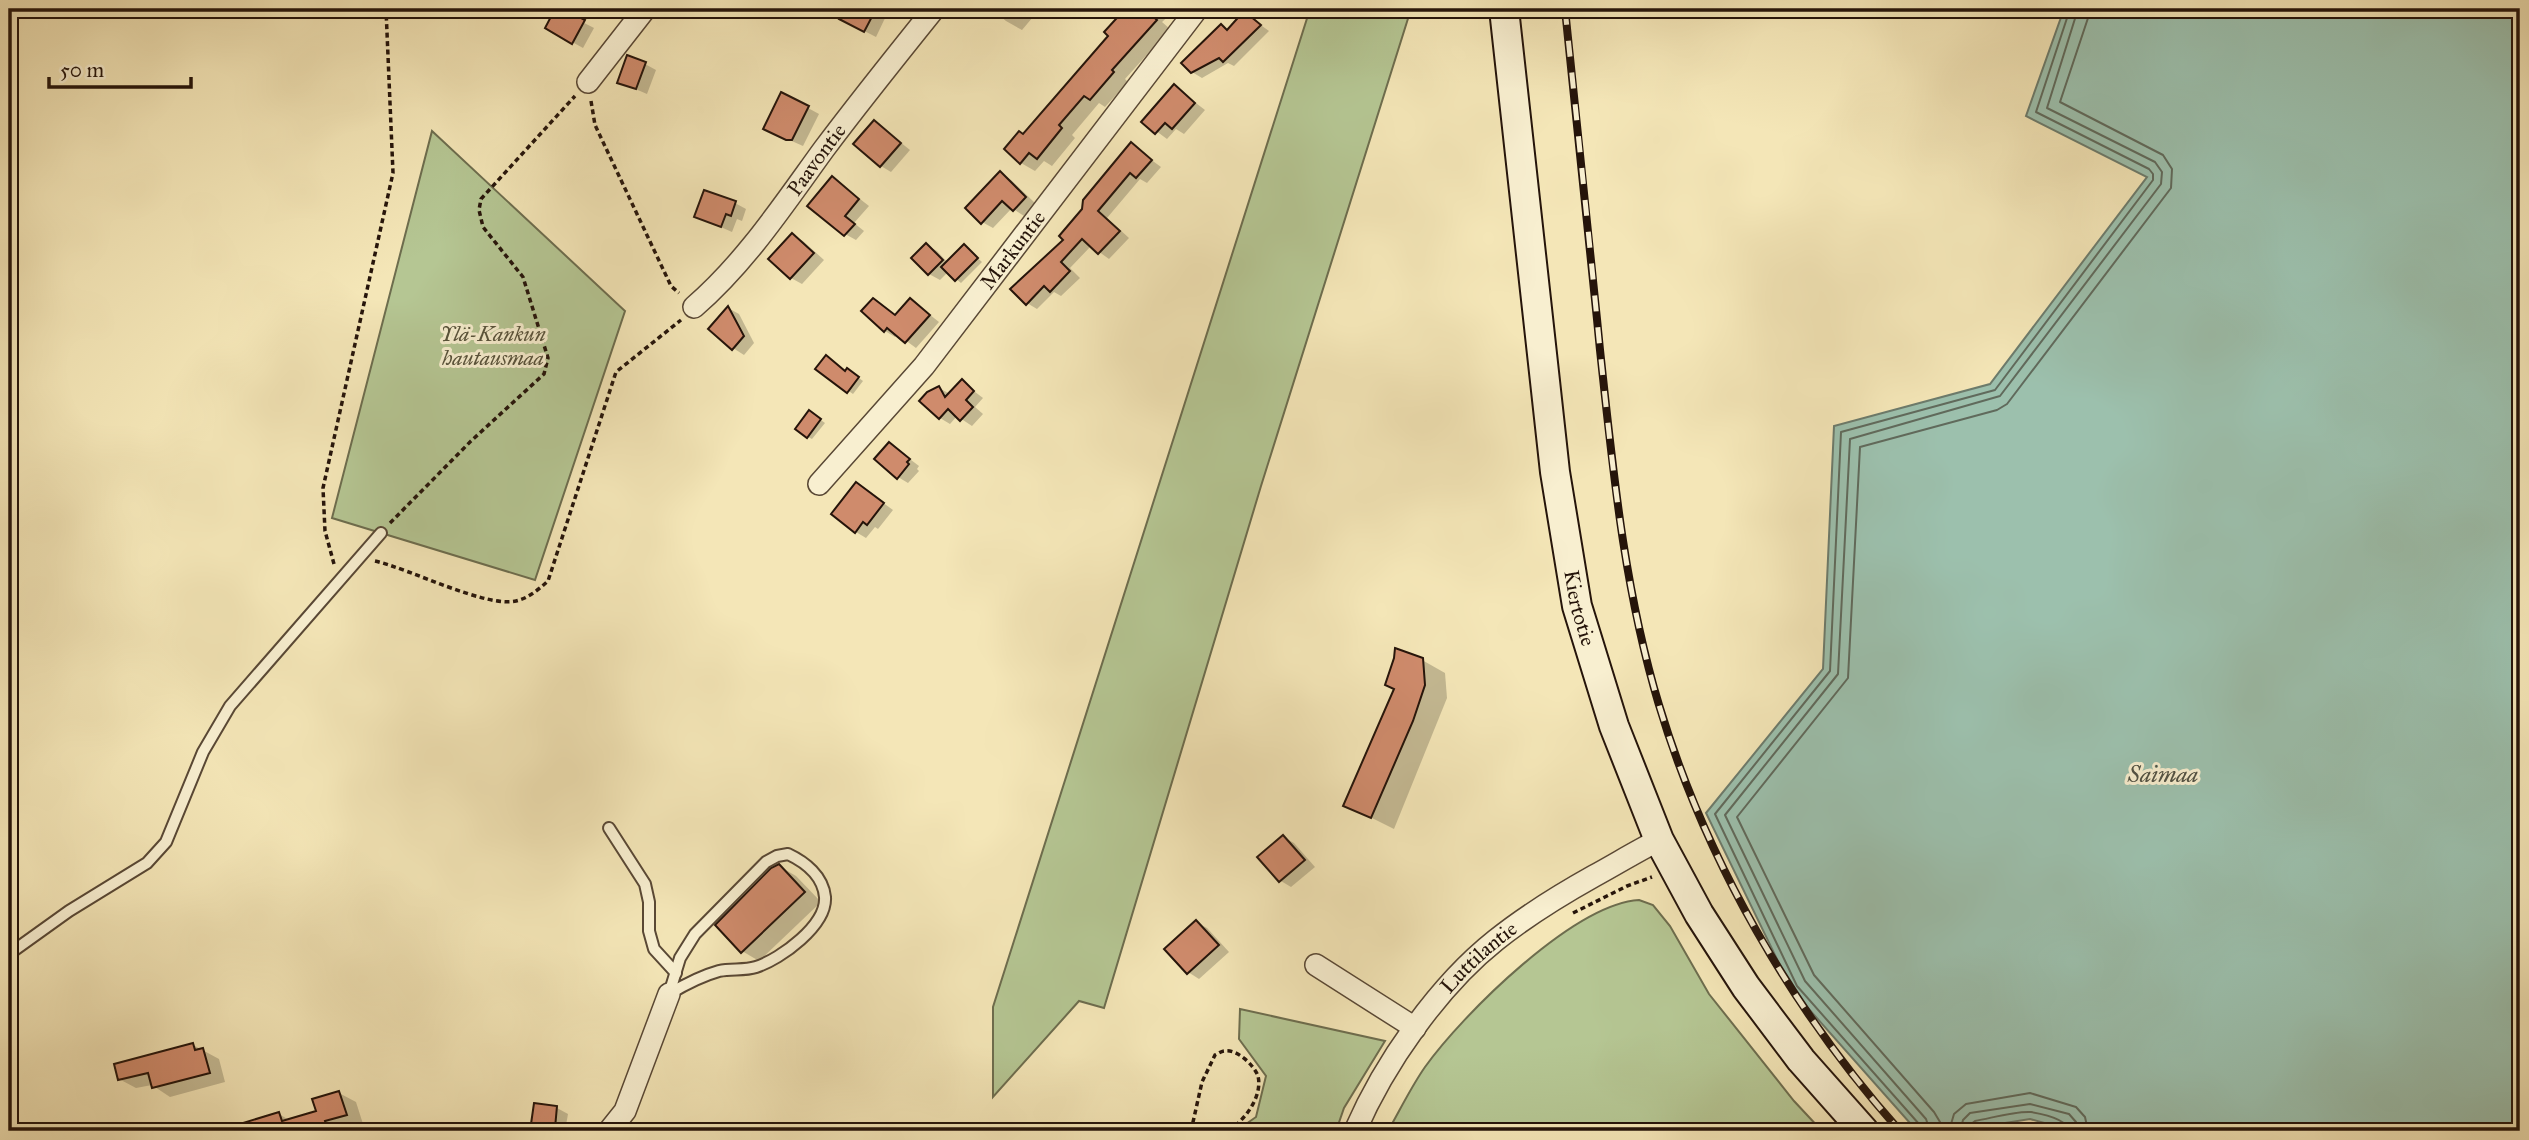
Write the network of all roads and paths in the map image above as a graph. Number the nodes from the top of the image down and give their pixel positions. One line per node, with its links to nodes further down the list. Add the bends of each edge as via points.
1 (386, 9): 11 (path, via 393,173 323,488 325,531)
2 (645, 9): 6 (street)
3 (934, 9): 7 (street, Paavontie, via 744,258)
4 (1197, 9): 8 (street, Markuntie, via 924,366)
5 (1504, 9): 13 (street, Kiertotie, via 1555,472 1577,606 1614,726)
6 (588, 82): 7 (path, via 595,125 671,286); 9 (path, via 481,199 478,210 483,227 523,277 548,358 544,374)
7 (694, 307): 10 (path, via 616,372 548,581 534,593 516,601 493,602)
8 (820, 484)
9 (381, 533): 10 (lane)
10 (359, 557): 11 (lane)
11 (338, 580): 16 (lane, via 230,706 203,752 166,842 157,853)
12 (609, 828): 18 (lane, via 645,884 654,948)
13 (1660, 840): 20 (street, Luttilantie, via 1560,895 1496,940 1438,997); 25 (street, Kiertotie, via 1745,988)
14 (1657, 875): 15 (path)
15 (1566, 917)
16 (9, 954)
17 (1316, 965): 20 (street)
18 (676, 973): 19 (lane); 19 (lane, via 695,934 766,862 788,855 802,861 819,878 825,909 813,928 775,960 754,968 719,971)
19 (669, 994): 21 (street, via 625,1111)
20 (1415, 1028): 24 (street, Luttilantie)
21 (609, 1131)
22 (1191, 1131): 23 (path, via 1202,1082 1215,1055 1225,1051 1239,1054 1258,1076 1252,1105)
23 (1228, 1131)
24 (1355, 1131)
25 (1864, 1131)

